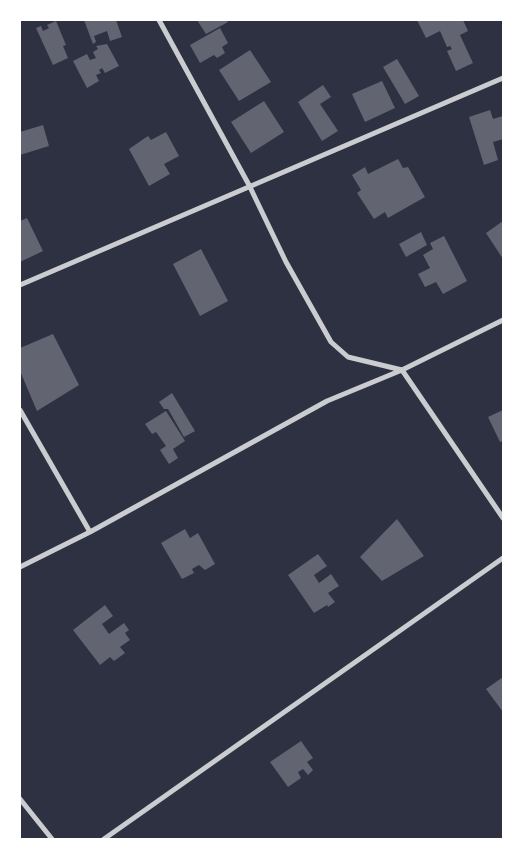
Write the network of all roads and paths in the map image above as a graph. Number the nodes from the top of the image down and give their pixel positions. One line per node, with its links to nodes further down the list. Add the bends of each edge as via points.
1 (159, 20): 3 (street)
2 (503, 78): 3 (street)
3 (249, 186): 4 (street); 6 (street, via 286,262 331,342 348,357)
4 (20, 285)
5 (503, 320): 6 (street)
6 (402, 370): 8 (street); 9 (street, via 327,401)
7 (20, 410): 9 (street)
8 (503, 518)
9 (90, 532): 11 (street)
10 (503, 558): 14 (street)
11 (20, 567)
12 (20, 799): 13 (street)
13 (52, 839)
14 (104, 839)

